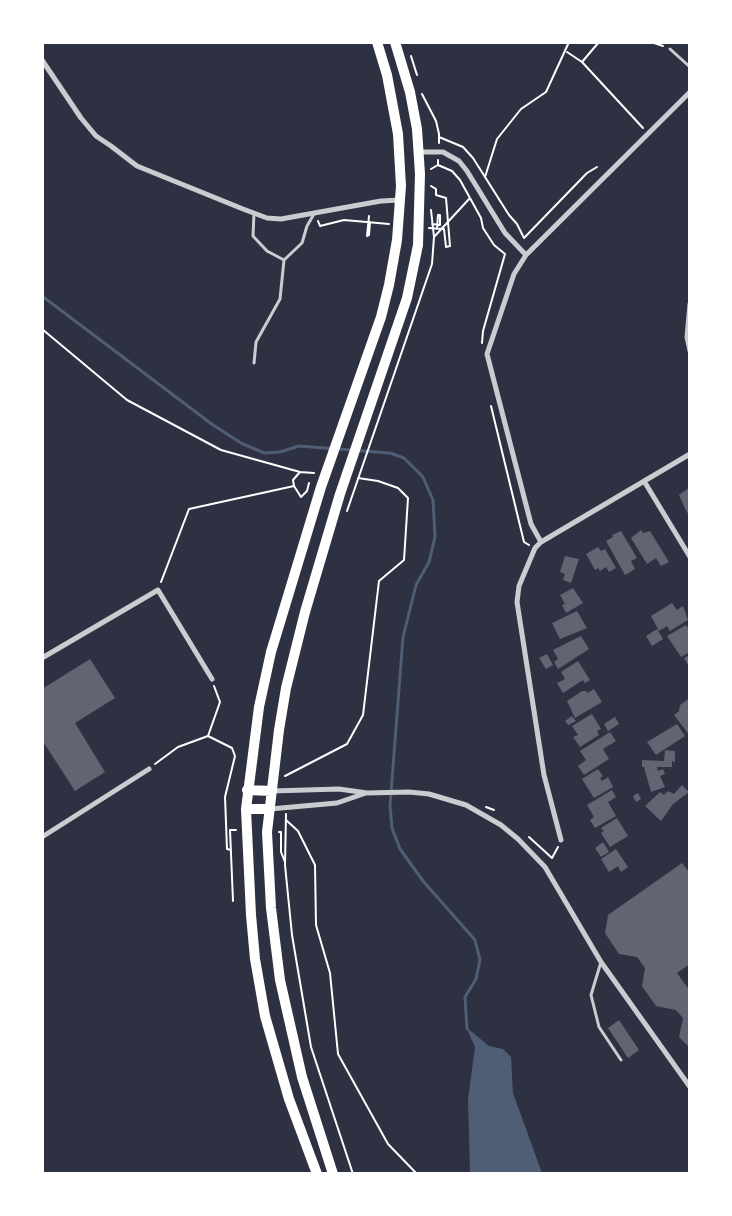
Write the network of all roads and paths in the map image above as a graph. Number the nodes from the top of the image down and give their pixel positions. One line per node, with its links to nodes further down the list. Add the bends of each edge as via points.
1 (377, 42): 15 (main road, via 394,107)
2 (395, 42): 14 (main road, via 410,92)
3 (569, 42): 7 (path)
4 (599, 42): 9 (path)
5 (651, 42): 6 (path)
6 (670, 49): 10 (lane)
7 (566, 52): 9 (path); 17 (path, via 546,92 521,109 497,139)
8 (42, 60): 22 (street, via 96,136 137,166)
9 (582, 62): 12 (path)
10 (690, 67)
11 (690, 92): 12 (street)
12 (648, 134): 29 (street)
13 (439, 136): 17 (path, via 463,147)
14 (418, 152): 15 (main road); 29 (street, via 443,152 459,162 505,233); 51 (main road, via 418,245 407,298 340,494 305,612 278,730)
15 (400, 154): 21 (main road)
16 (597, 167): 17 (path, via 587,173 524,238)
17 (485, 177)
18 (429, 185): 19 (path, via 436,189)
19 (436, 193)
20 (470, 198): 28 (path)
21 (400, 200): 23 (street); 50 (main road, via 398,240 390,285 321,487 271,652)
22 (254, 213): 23 (street, via 281,219); 30 (lane, via 253,236 266,251)
23 (315, 214): 30 (lane, via 302,243)
24 (368, 216): 25 (path, via 367,236 370,235)
25 (370, 222)
26 (432, 224): 27 (path, via 440,225 440,215 438,215)
27 (437, 229)
28 (434, 237)
29 (526, 255): 42 (street, via 514,274 487,354 531,524)
30 (284, 260): 34 (lane, via 280,299 256,342)
31 (690, 304): 33 (street, via 687,337)
32 (42, 329): 40 (path, via 127,400 221,450 300,472 293,480)
33 (690, 351)
34 (254, 363)
35 (392, 383): 41 (path)
36 (690, 454): 38 (street)
37 (361, 478): 49 (path, via 398,488 408,498 404,560 379,581 363,715 346,744 284,777)
38 (644, 481): 42 (street); 43 (street)
39 (309, 483): 40 (path, via 301,497)
40 (294, 486): 44 (path, via 189,509)
41 (345, 517)
42 (541, 542): 61 (street, via 535,548 519,586 516,602 544,775)
43 (690, 557)
44 (158, 590): 45 (street); 46 (street)
45 (42, 658)
46 (212, 679): 47 (path, via 220,702)
47 (208, 736): 48 (path, via 178,747); 62 (path, via 232,748 235,756 225,797 227,849)
48 (149, 769): 60 (street)
49 (284, 772)
50 (247, 790): 51 (main road); 55 (main road)
51 (272, 791): 52 (street, via 339,788); 54 (main road)
52 (366, 793): 54 (street, via 337,803); 65 (street, via 409,792 449,799 501,825 545,867)
53 (486, 805): 56 (path)
54 (270, 808): 55 (main road); 69 (main road, via 267,832 280,980 302,1077)
55 (246, 809): 68 (main road, via 250,915 265,1016 289,1099)
56 (494, 811)
57 (230, 830): 62 (path)
58 (280, 832): 63 (path)
59 (525, 834): 61 (path, via 552,858)
60 (42, 837)
61 (562, 840)
62 (231, 850): 64 (path)
63 (285, 864): 70 (path, via 292,935 311,1047); 71 (path, via 286,820 298,831 315,865 316,925 330,973 338,1054 388,1144)
64 (233, 901)
65 (601, 962): 66 (lane, via 591,995 599,1026); 67 (street)
66 (621, 1060)
67 (690, 1087)
68 (317, 1174)
69 (333, 1174)
70 (353, 1174)
71 (417, 1174)

